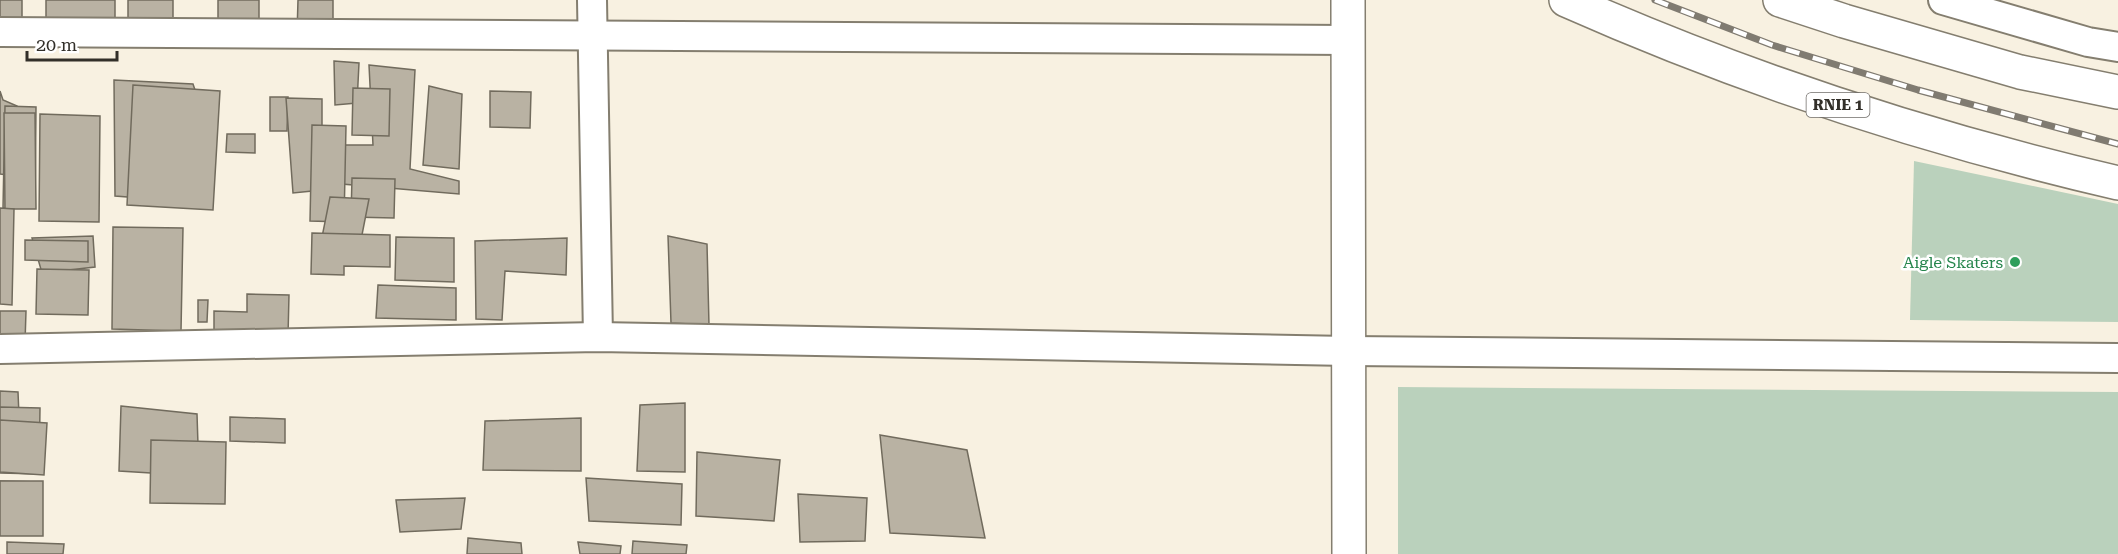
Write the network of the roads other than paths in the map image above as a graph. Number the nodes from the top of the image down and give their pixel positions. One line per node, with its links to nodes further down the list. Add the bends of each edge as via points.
1 (592, 0): 7 (street)
2 (1348, 0): 8 (main road)
3 (1566, 0): 11 (main road, RNIE 1, via 1776,85 1903,126)
4 (1780, 0): 10 (main road, via 2019,72)
5 (1943, 0): 9 (street)
6 (0, 32): 7 (street)
7 (593, 35): 8 (street); 12 (street)
8 (1348, 40): 14 (main road)
9 (2118, 47)
10 (2118, 92)
11 (2118, 183)
12 (598, 337): 13 (street); 14 (street)
13 (0, 349)
14 (1348, 351): 15 (street); 16 (main road)
15 (2118, 358)
16 (1349, 554)

